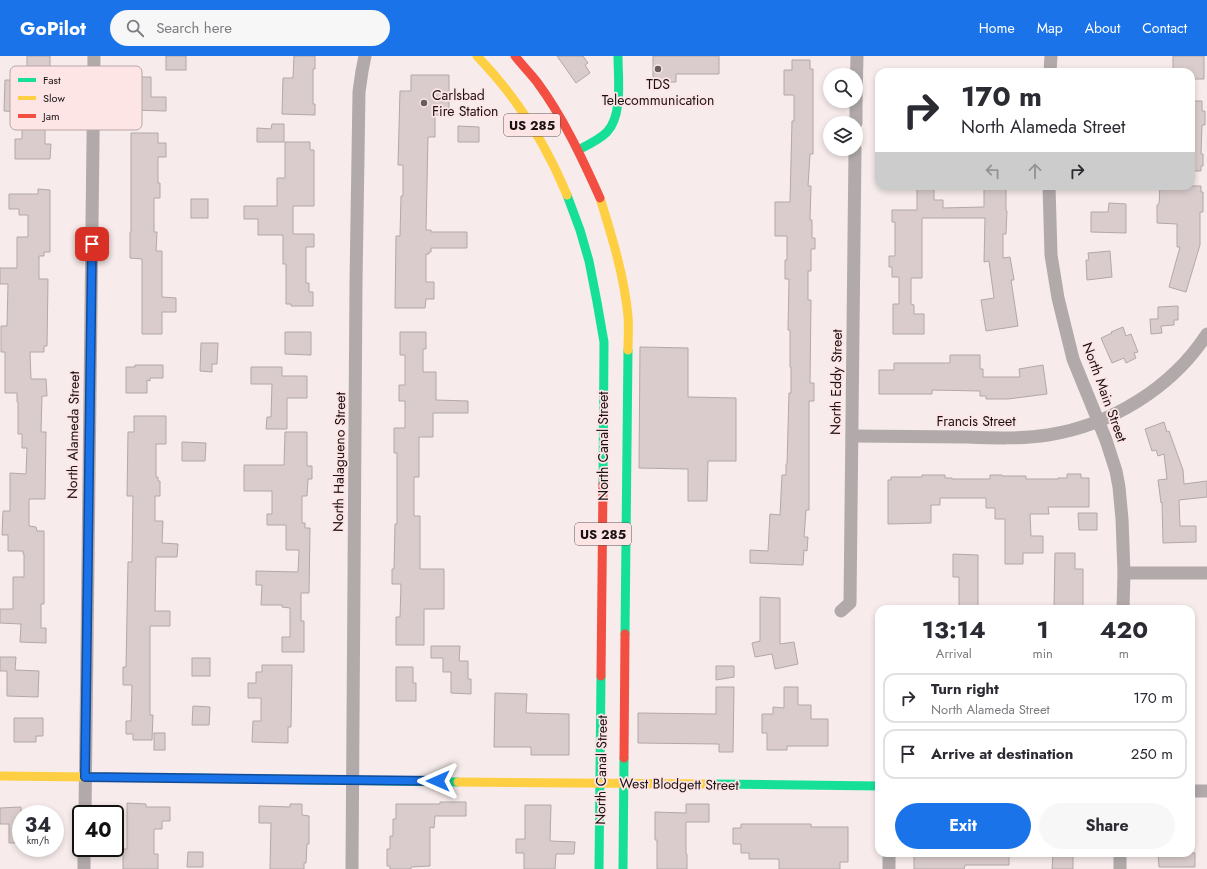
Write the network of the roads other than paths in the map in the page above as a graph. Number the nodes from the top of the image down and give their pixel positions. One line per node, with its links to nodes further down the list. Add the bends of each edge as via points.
1 (94, 56): 8 (street, North Alameda Street)
2 (366, 56): 26 (street, North Halagueno Street, via 359,92)
3 (478, 56): 16 (main road, North Canal Street / US 285, via 505,86 541,139)
4 (515, 56): 12 (main road, North Canal Street / US 285, via 549,100)
5 (618, 56): 12 (main road, via 616,117 610,128 595,142)
6 (857, 56): 9 (street)
7 (1051, 56): 10 (street)
8 (94, 66)
9 (857, 68)
10 (1050, 68)
11 (93, 130): 25 (street, North Alameda Street)
12 (575, 153): 28 (main road, North Canal Street / US 285, via 600,198 621,272 628,316)
13 (855, 156): 19 (street, North Eddy Street)
14 (570, 182): 16 (main road)
15 (1049, 190): 18 (street, North Main Street, via 1051,255 1058,298 1074,359)
16 (571, 203): 27 (main road, North Canal Street / US 285, via 589,262 604,342)
17 (1207, 334): 18 (street, Francis Street, via 1168,380 1148,395)
18 (1099, 422): 19 (street, Francis Street, via 1048,435 1018,438); 20 (street, North Main Street, via 1119,487)
19 (852, 436): 23 (street, North Eddy Street, via 850,603)
20 (1124, 573): 21 (street); 22 (street, North Main Street)
21 (1207, 573)
22 (1123, 605)
23 (841, 611)
24 (0, 776): 25 (main road, West Blodgett Street)
25 (85, 777): 26 (main road, West Blodgett Street); 32 (street, North Alameda Street)
26 (352, 781): 27 (main road, West Blodgett Street); 37 (street, North Halagueno Street)
27 (601, 784): 28 (main road, West Blodgett Street); 38 (main road, North Canal Street / US 285)
28 (625, 784): 29 (main road, West Blodgett Street); 39 (main road, North Canal Street / US 285)
29 (875, 786)
30 (1195, 791): 31 (street)
31 (1207, 791)
32 (85, 805)
33 (84, 857): 36 (street)
34 (889, 857): 40 (street)
35 (1120, 857): 41 (street)
36 (84, 869)
37 (352, 869)
38 (599, 869)
39 (624, 869)
40 (888, 869)
41 (1120, 869)

